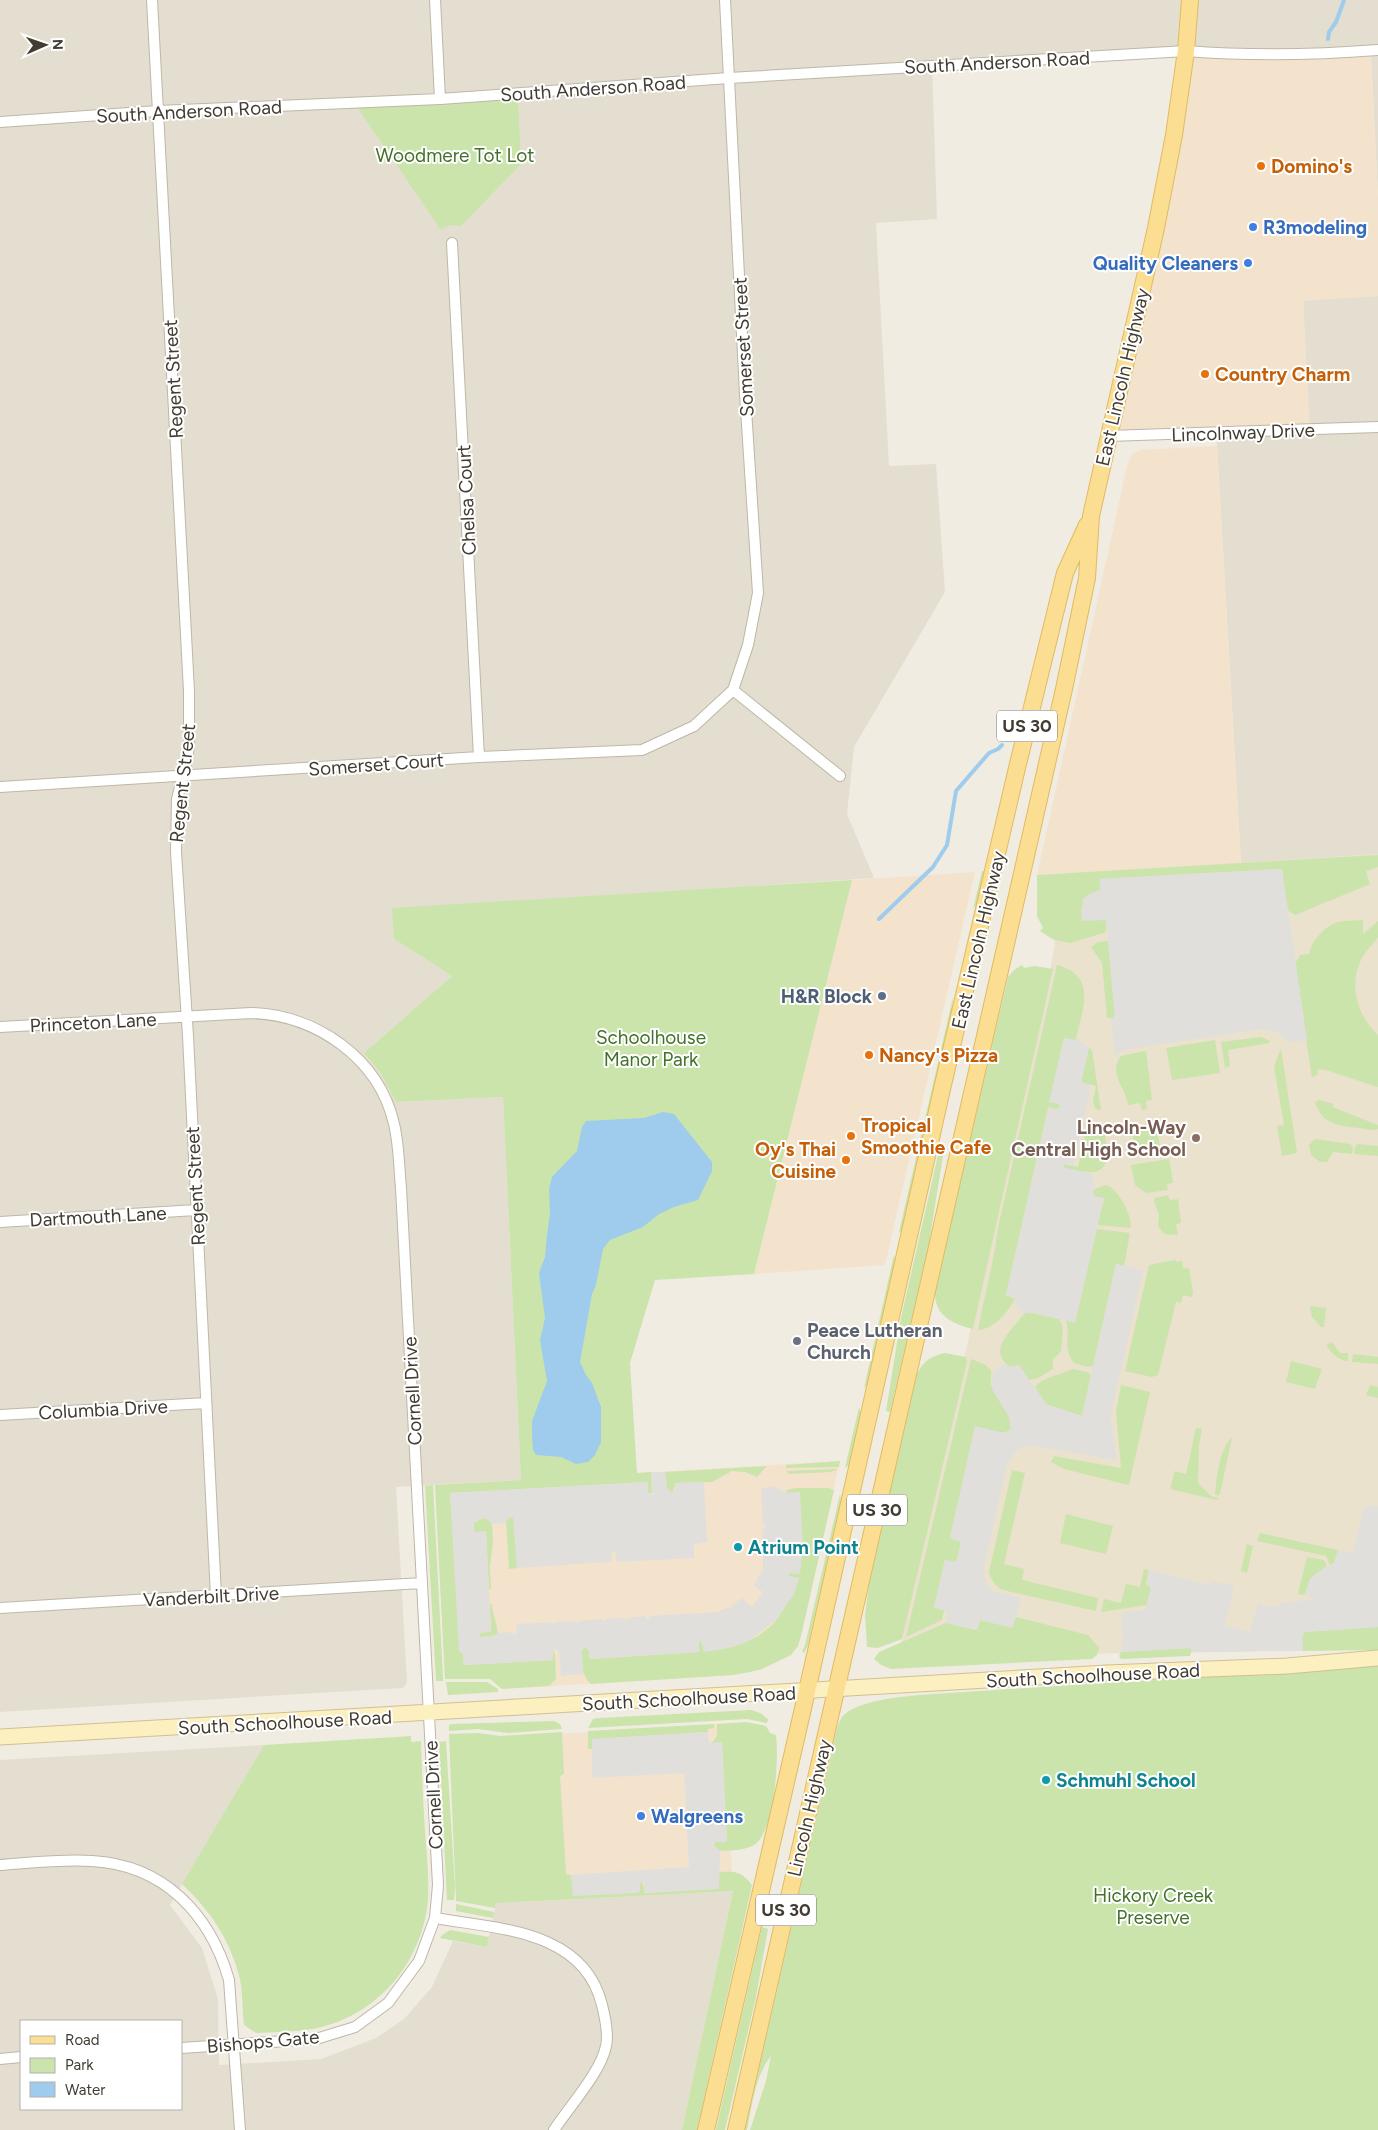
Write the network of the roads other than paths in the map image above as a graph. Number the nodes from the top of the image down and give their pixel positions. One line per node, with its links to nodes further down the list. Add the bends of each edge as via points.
1 (152, 0): 9 (street, Regent Street)
2 (435, 0): 8 (street)
3 (725, 0): 7 (street, Somerset Street)
4 (1190, 0): 6 (main road, East Lincoln Highway / US 30)
5 (1378, 50): 6 (street, South Anderson Road, via 1312,55)
6 (1186, 52): 7 (street, South Anderson Road); 13 (main road, East Lincoln Highway / US 30, via 1156,228)
7 (729, 78): 8 (street, South Anderson Road); 15 (street, Somerset Street, via 758,593 748,645)
8 (440, 99): 9 (street, South Anderson Road)
9 (158, 111): 10 (street, South Anderson Road); 18 (street, Regent Street, via 189,691 189,746)
10 (0, 122)
11 (452, 243): 16 (street, Chelsa Court)
12 (1378, 428): 13 (street, Lincolnway Drive)
13 (1108, 436): 14 (main road, East Lincoln Highway / US 30)
14 (1091, 516): 30 (main road, East Lincoln Highway / US 30, via 1087,578 1064,689); 31 (main road, East Lincoln Highway / US 30, via 1065,573 1019,759)
15 (733, 690): 16 (street, Somerset Court, via 694,726 642,750); 17 (street)
16 (479, 757): 18 (street, Somerset Court)
17 (840, 776)
18 (182, 777): 19 (street, Somerset Court); 20 (street, Regent Street, via 177,799 176,852)
19 (0, 788)
20 (186, 1016): 21 (street, Princeton Lane); 22 (street, Regent Street); 26 (street, Cornell Drive, via 268,1014 301,1022 335,1039 352,1053 377,1083 387,1103 398,1147)
21 (0, 1027)
22 (196, 1210): 23 (street, Dartmouth Lane); 24 (street, Regent Street)
23 (0, 1222)
24 (206, 1404): 25 (street, Columbia Drive); 27 (street, Regent Street)
25 (0, 1415)
26 (422, 1583): 27 (street, Vanderbilt Drive); 32 (street, Cornell Drive)
27 (216, 1596): 28 (street, Vanderbilt Drive)
28 (0, 1608)
29 (1378, 1658): 30 (street, South Schoolhouse Road, via 1287,1666 1107,1673)
30 (836, 1690): 31 (street, South Schoolhouse Road); 43 (main road, Lincoln Highway / US 30)
31 (808, 1691): 32 (street, South Schoolhouse Road); 42 (main road, Lincoln Highway / US 30)
32 (429, 1714): 33 (street, South Schoolhouse Road); 35 (street, Cornell Drive, via 438,1885)
33 (0, 1737)
34 (0, 1865): 36 (street, via 76,1860 113,1863 151,1876 169,1888 202,1920 224,1961)
35 (436, 1918): 36 (street, Bishops Gate, via 418,1962 388,2003 355,2028 316,2039); 41 (street, via 534,1936 562,1948 582,1965 598,1988 605,2016 606,2046 595,2072)
36 (235, 2044): 37 (street, Bishops Gate); 40 (street)
37 (182, 2048)
38 (20, 2057): 39 (street)
39 (0, 2059)
40 (240, 2130)
41 (554, 2130)
42 (706, 2130)
43 (736, 2130)

